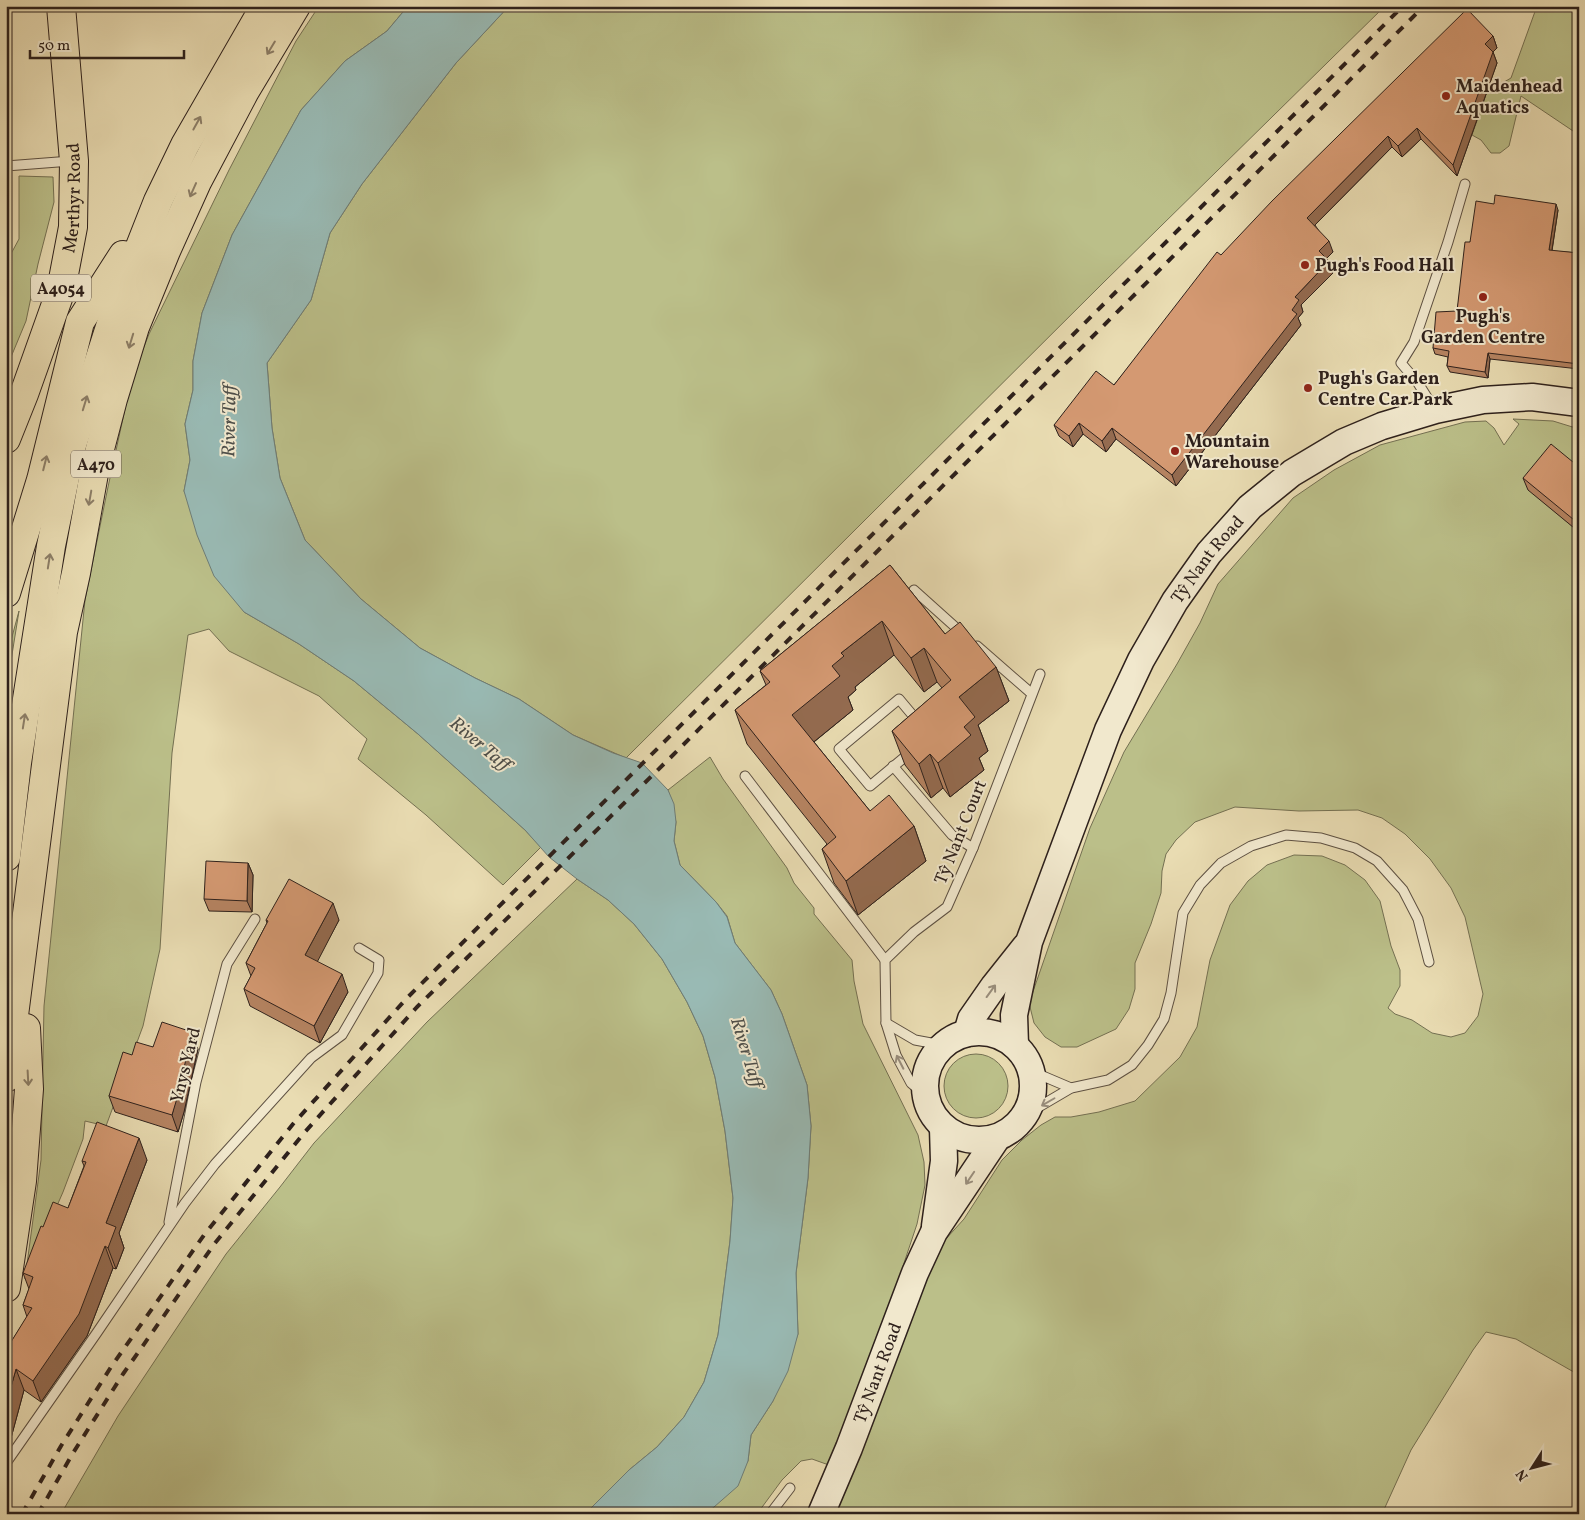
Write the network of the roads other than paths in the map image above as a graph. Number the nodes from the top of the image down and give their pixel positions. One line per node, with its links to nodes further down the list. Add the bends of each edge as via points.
1 (61, 6): 4 (main road, Merthyr Road / A4054)
2 (265, 6): 7 (main road, A470, one-way to 2, via 185,145)
3 (296, 6): 22 (main road, A470, one-way to 22, via 245,91 197,182 135,327 113,399 95,468 63,632)
4 (74, 161): 5 (lane); 10 (main road, Merthyr Road / A4054, via 73,227 61,290)
5 (6, 166)
6 (1465, 184): 9 (lane, via 1414,342 1401,363)
7 (158, 202): 12 (main road, one-way to 7, via 41,480 80,322); 18 (main road, A470, one-way to 7, via 49,556 71,448 117,304)
8 (1579, 403): 9 (main road, Tŷ Nant Road, via 1532,397 1482,400)
9 (1434, 410): 20 (main road, Tŷ Nant Road, via 1352,439 1292,474 1250,507 1209,553 1141,660 1108,730)
10 (6, 439)
11 (914, 590): 14 (lane)
12 (6, 593)
13 (1040, 674): 14 (lane, Tŷ Nant Court)
14 (1031, 693): 17 (lane, Tŷ Nant Court)
15 (893, 766): 15 (lane, via 870,786 839,749 899,699 930,736); 17 (lane, via 952,835)
16 (745, 776): 23 (lane)
17 (973, 848): 23 (lane, Tŷ Nant Court, via 947,907)
18 (6, 857)
19 (256, 919): 36 (lane, Ynys Yard, via 227,964 196,1082)
20 (1029, 942): 26 (main road, Tŷ Nant Road, one-way to 20, via 971,1019); 28 (main road, Tŷ Nant Road, via 1014,1015)
21 (359, 948): 36 (lane, Ynys Yard, via 379,960 378,973 342,1035 311,1058 214,1164)
22 (22, 960): 30 (main road, A470); 38 (main road, one-way to 38, via 28,1089 22,1181)
23 (885, 960): 25 (lane)
24 (1429, 962): 31 (lane, via 1418,919 1404,890 1377,861 1355,848 1321,838 1286,836 1251,846 1221,863 1200,885 1183,913 1171,993 1164,1019 1148,1045 1132,1065 1108,1080)
25 (886, 1023): 27 (lane, via 915,1040); 32 (lane, one-way to 25, via 910,1083 896,1055)
26 (967, 1033): 27 (main road, Tŷ Nant Road); 28 (main road, Tŷ Nant Road, via 976,1031 999,1035)
27 (942, 1045): 32 (main road, Tŷ Nant Road, via 930,1060 924,1078)
28 (1015, 1045): 29 (main road, Tŷ Nant Road)
29 (1031, 1071): 31 (lane); 33 (main road, Tŷ Nant Road, via 1032,1097)
30 (6, 1078)
31 (1071, 1088): 33 (lane, one-way to 33)
32 (925, 1095): 34 (main road, Tŷ Nant Road, via 931,1113)
33 (1025, 1115): 35 (main road, Tŷ Nant Road, via 1013,1129)
34 (943, 1128): 35 (main road, via 960,1137 978,1141); 37 (main road, Tŷ Nant Road, via 944,1161)
35 (997, 1138): 37 (main road, Tŷ Nant Road, one-way to 37)
36 (168, 1227): 39 (lane, Ynys Yard)
37 (934, 1232): 42 (main road, Tŷ Nant Road)
38 (6, 1288)
39 (6, 1463)
40 (790, 1488): 41 (lane)
41 (770, 1514)
42 (821, 1514)

